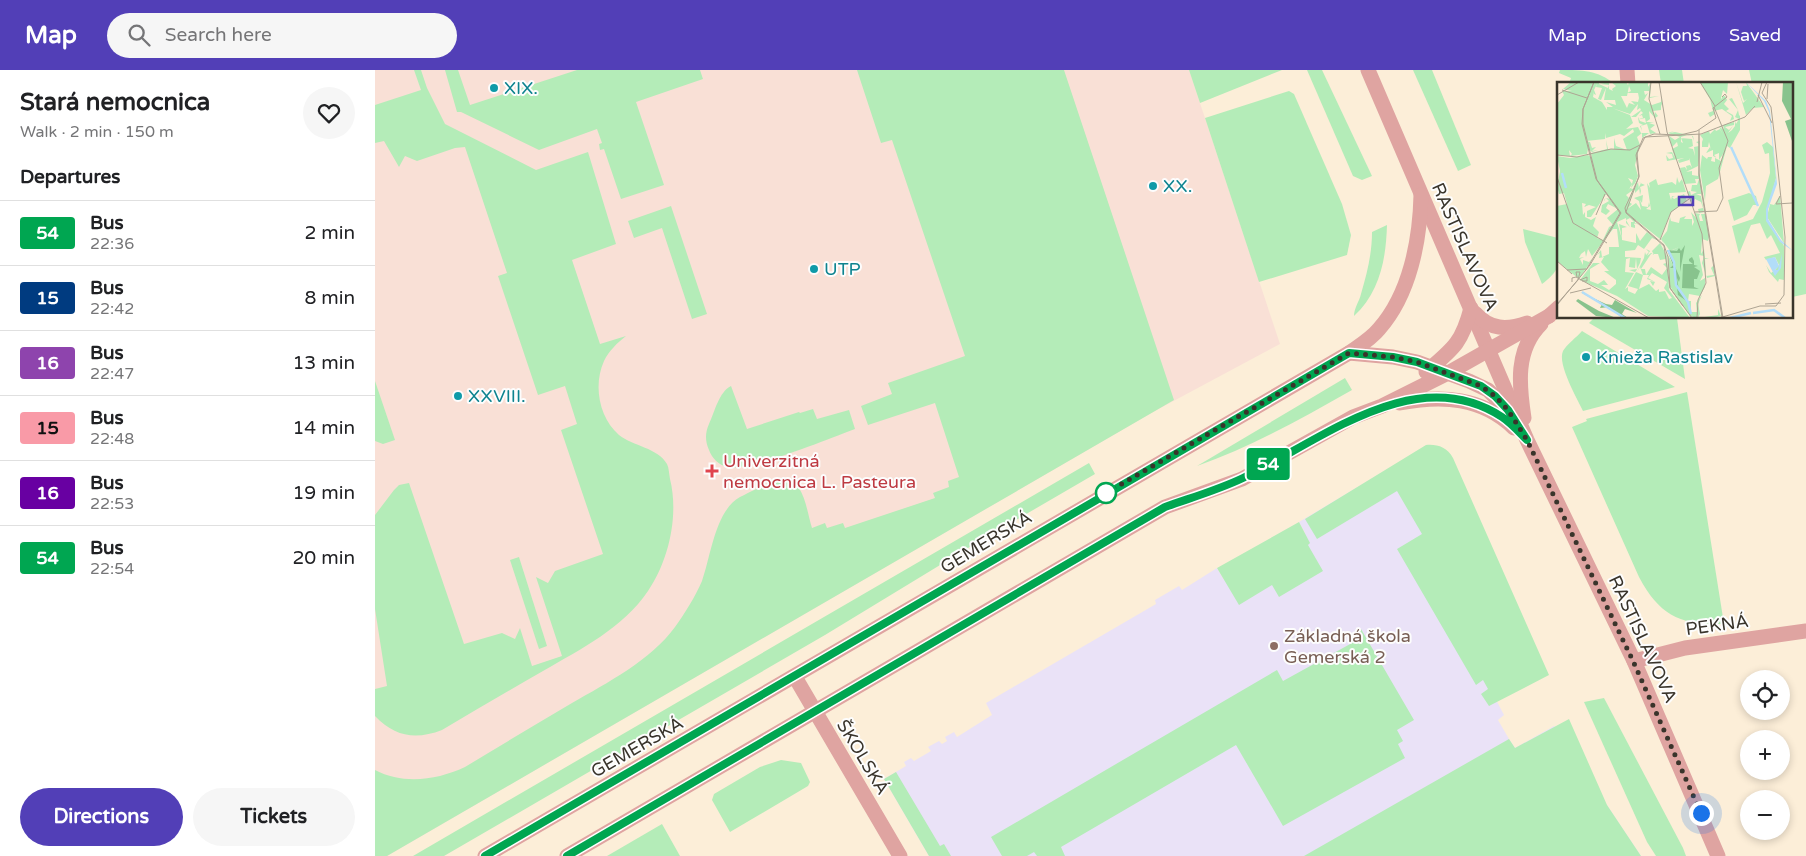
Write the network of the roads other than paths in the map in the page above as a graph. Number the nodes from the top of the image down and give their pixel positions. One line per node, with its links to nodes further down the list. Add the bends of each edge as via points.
1 (1368, 70): 2 (street, RASTISLAVOVA)
2 (1421, 195): 3 (street, RASTISLAVOVA); 6 (street, GEMERSKÁ, via 1416,250 1397,300 1379,329)
3 (1471, 308): 4 (street, via 1486,323 1503,328); 5 (street, RASTISLAVOVA); 7 (street, via 1459,340)
4 (1554, 312): 5 (street); 10 (street, RASTISLAVOVA, via 1531,336 1523,353 1521,394)
5 (1489, 350): 8 (street); 10 (street, RASTISLAVOVA)
6 (1349, 353): 7 (street, RASTISLAVOVA, via 1393,357); 13 (street, GEMERSKÁ)
7 (1432, 367): 8 (street, RASTISLAVOVA); 9 (street)
8 (1448, 373): 9 (street); 10 (street, RASTISLAVOVA, via 1488,390 1508,410)
9 (1381, 406): 10 (street, via 1434,398 1460,400 1501,417); 14 (street, via 1353,417 1242,479 1165,507)
10 (1527, 440): 12 (street, RASTISLAVOVA)
11 (1806, 631): 12 (street, PEKNÁ, via 1685,648)
12 (1633, 661): 18 (street, RASTISLAVOVA)
13 (795, 677): 14 (street, ŠKOLSKÁ); 15 (street, GEMERSKÁ)
14 (815, 712): 16 (street); 17 (street, ŠKOLSKÁ)
15 (485, 856)
16 (567, 856)
17 (900, 856)
18 (1718, 856)

